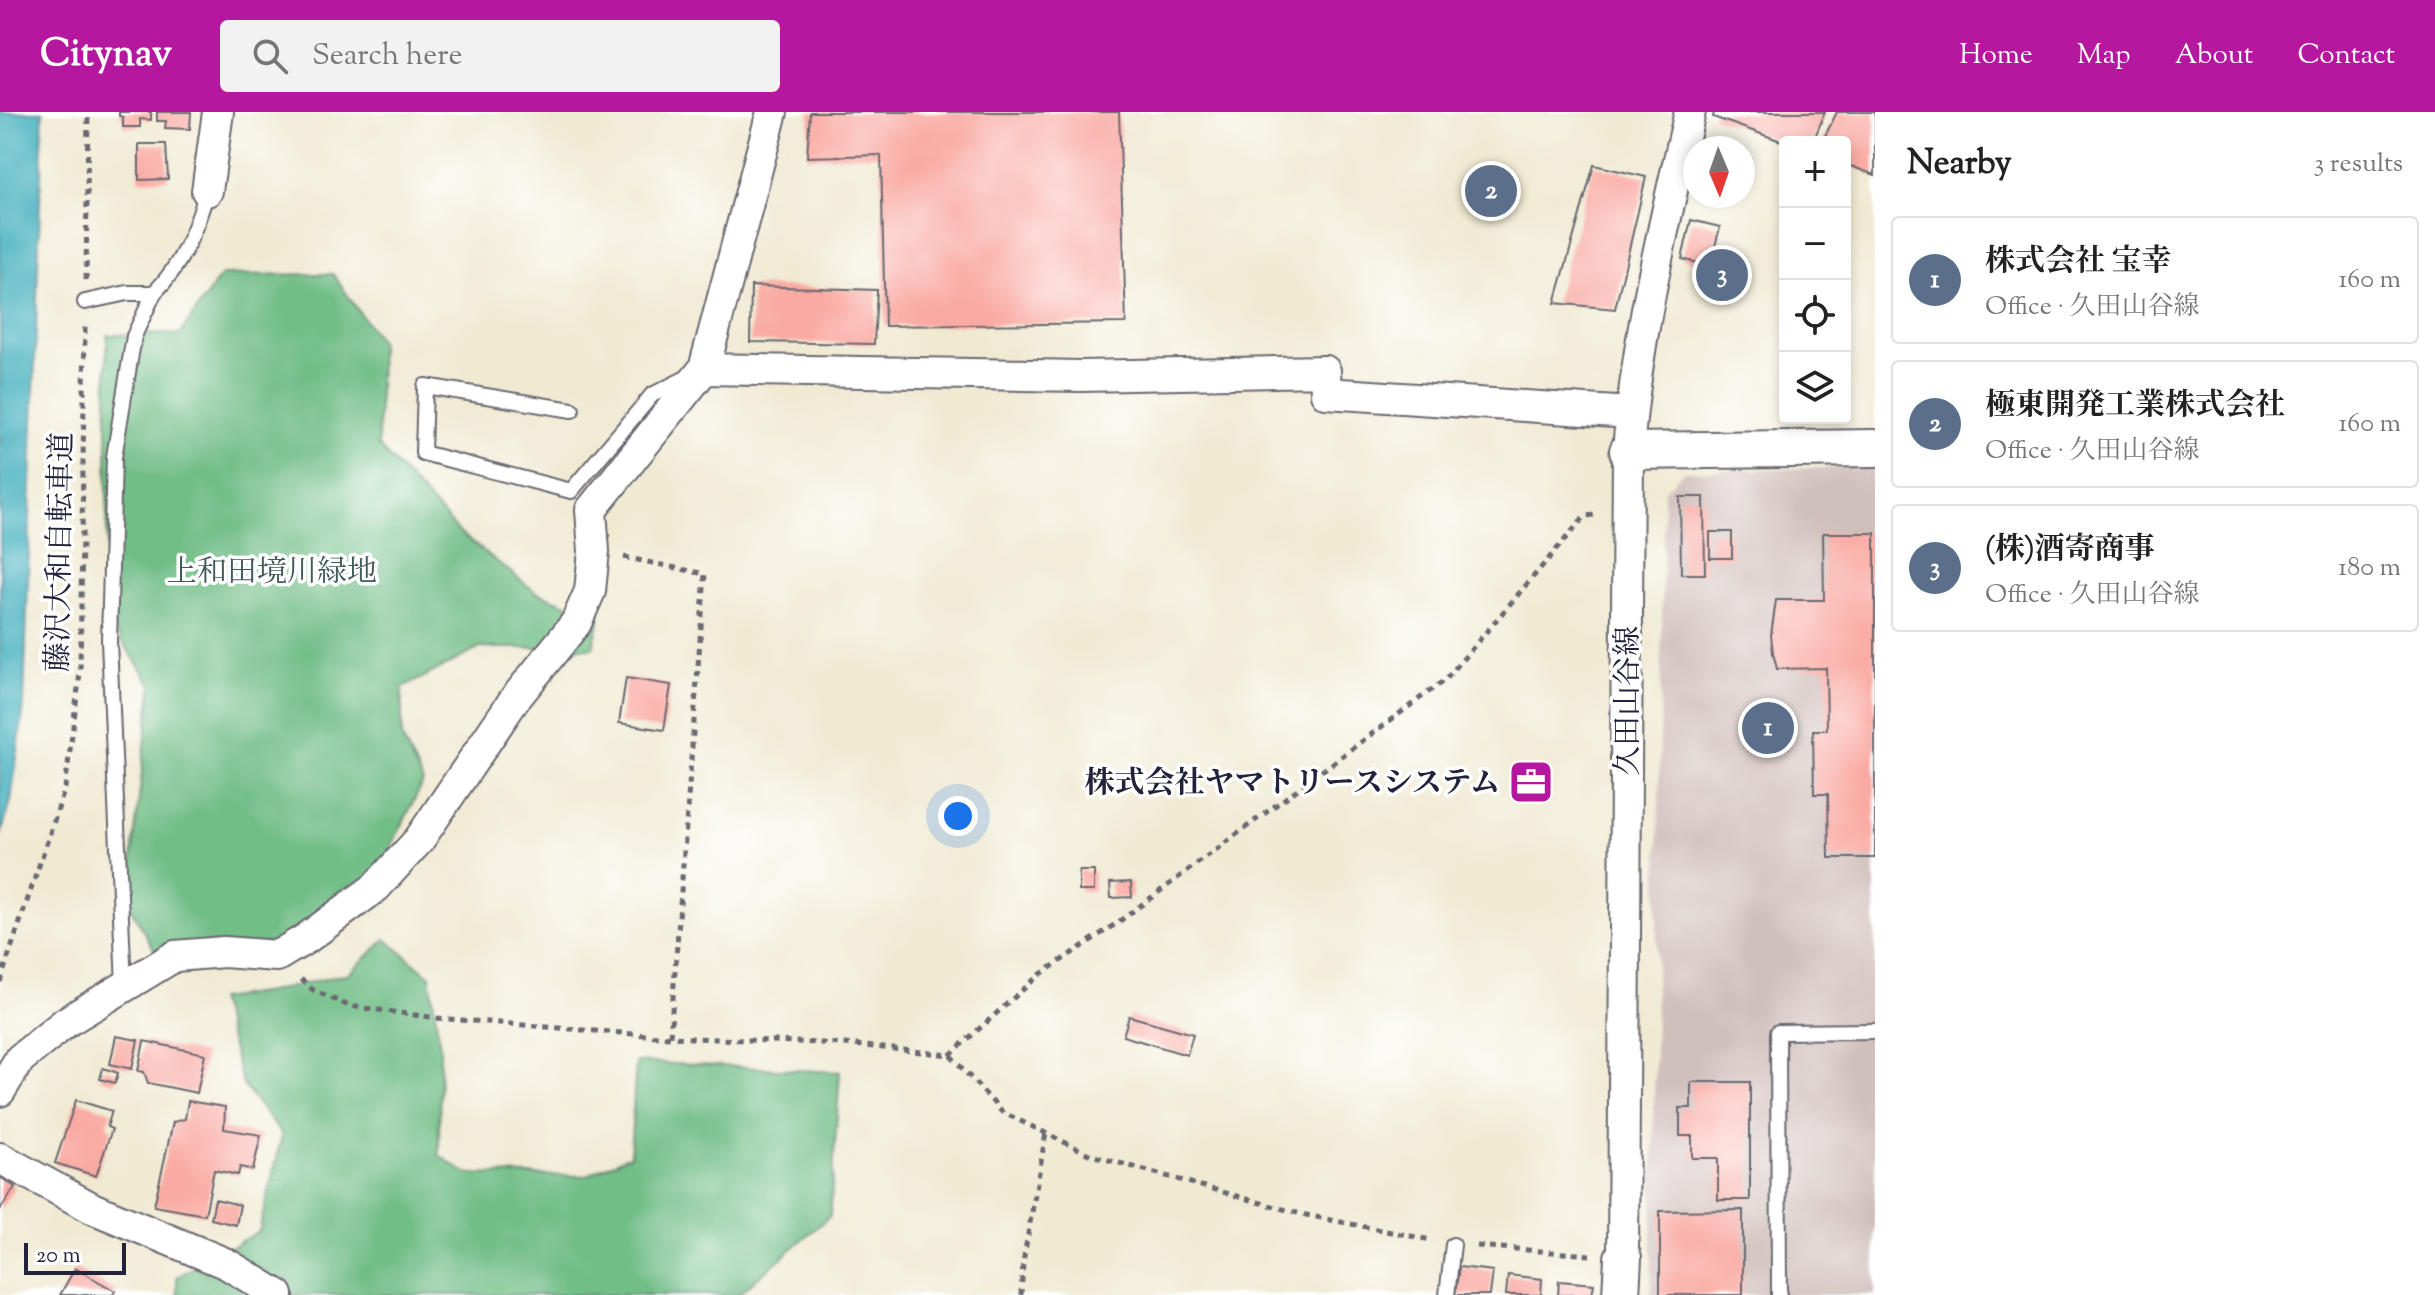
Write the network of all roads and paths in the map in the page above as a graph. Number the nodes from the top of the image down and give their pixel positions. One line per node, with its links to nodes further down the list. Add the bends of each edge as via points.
1 (88, 112): 7 (path, 藤沢大和自転車道)
2 (218, 112): 5 (street)
3 (772, 112): 8 (street)
4 (1690, 112): 10 (street, 久田山谷線, via 1649,294)
5 (207, 191): 6 (lane, via 180,260)
6 (154, 293): 7 (lane); 17 (lane, via 134,336 114,457 109,641)
7 (85, 302): 16 (path, 藤沢大和自転車道, via 80,673 65,788)
8 (704, 369): 9 (lane, via 652,395 571,491 423,453 425,386); 10 (street, via 1081,376 1325,371 1326,393); 14 (street, via 591,510)
9 (572, 410)
10 (1631, 413): 12 (street, 久田山谷線)
11 (1875, 448): 12 (street)
12 (1628, 451): 13 (street, 久田山谷線)
13 (1628, 513): 20 (path, via 1585,516 1446,679 1038,976); 25 (street, 久田山谷線)
14 (594, 551): 15 (street, via 590,591 576,623 514,700 419,840 376,887); 19 (path, via 705,574)
15 (277, 956): 17 (street, via 175,956); 19 (path, via 313,990 349,1006)
16 (0, 982)
17 (124, 986): 21 (street, via 20,1059)
18 (1875, 1031): 30 (lane, via 1778,1032)
19 (670, 1037): 20 (path, via 845,1044)
20 (950, 1055): 22 (path, via 1002,1112)
21 (0, 1091)
22 (1046, 1133): 24 (path, via 1091,1155 1301,1214); 27 (path)
23 (0, 1158): 26 (street, via 92,1208 227,1264)
24 (1453, 1245): 25 (path); 28 (lane)
25 (1623, 1258): 29 (street, 久田山谷線)
26 (278, 1295)
27 (1021, 1295)
28 (1447, 1295)
29 (1621, 1295)
30 (1779, 1295)

